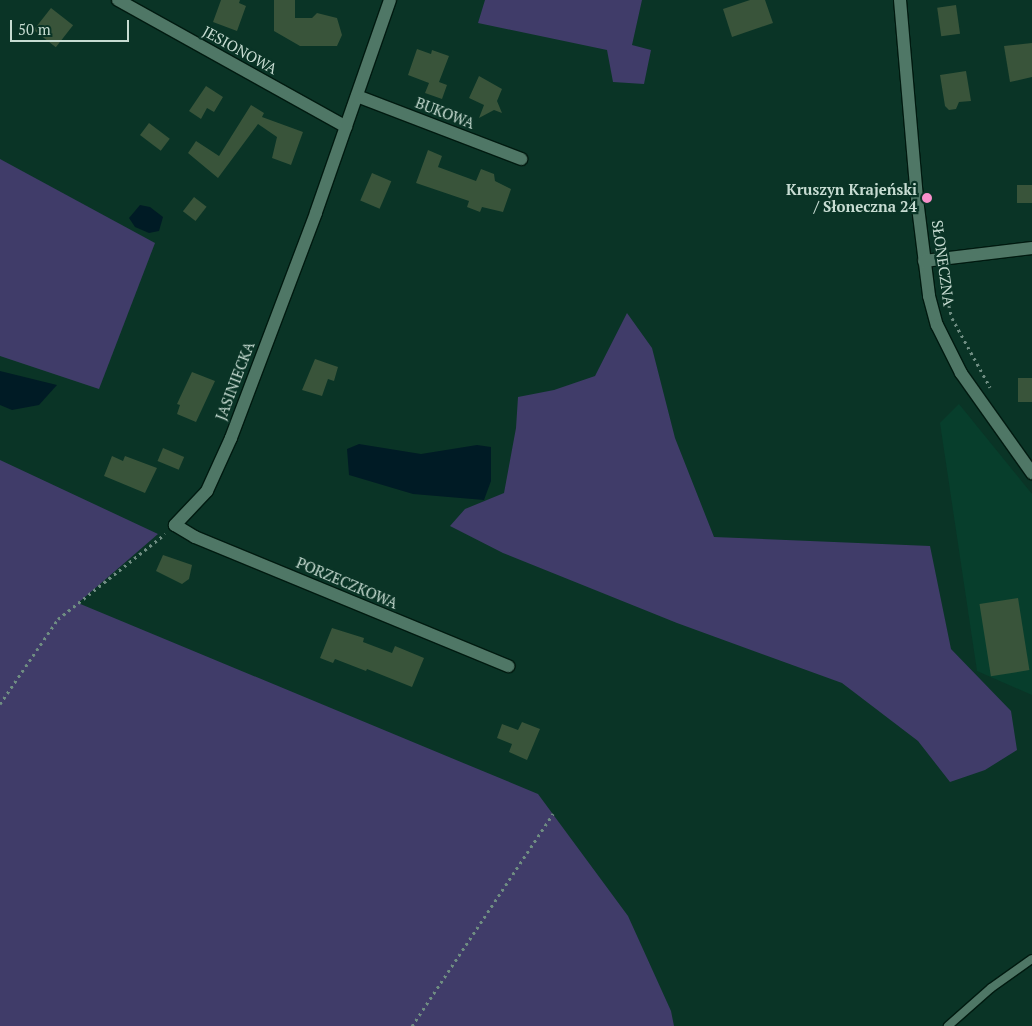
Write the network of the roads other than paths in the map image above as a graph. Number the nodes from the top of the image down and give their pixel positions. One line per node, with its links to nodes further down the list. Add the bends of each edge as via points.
1 (118, 0): 5 (street, JESIONOWA)
2 (390, 0): 4 (street, JASINIECKA)
3 (900, 0): 8 (street, SŁONECZNA, via 904,71)
4 (357, 96): 5 (street, JASINIECKA); 6 (street, BUKOWA)
5 (346, 127): 10 (street, JASINIECKA, via 231,438 207,491)
6 (521, 159)
7 (1032, 248): 8 (street)
8 (924, 261): 9 (street, SŁONECZNA, via 936,325 960,373)
9 (1032, 473)
10 (175, 525): 11 (street, PORZECZKOWA, via 195,537)
11 (508, 666)
12 (1032, 959): 13 (lane, via 991,988)
13 (948, 1026)

